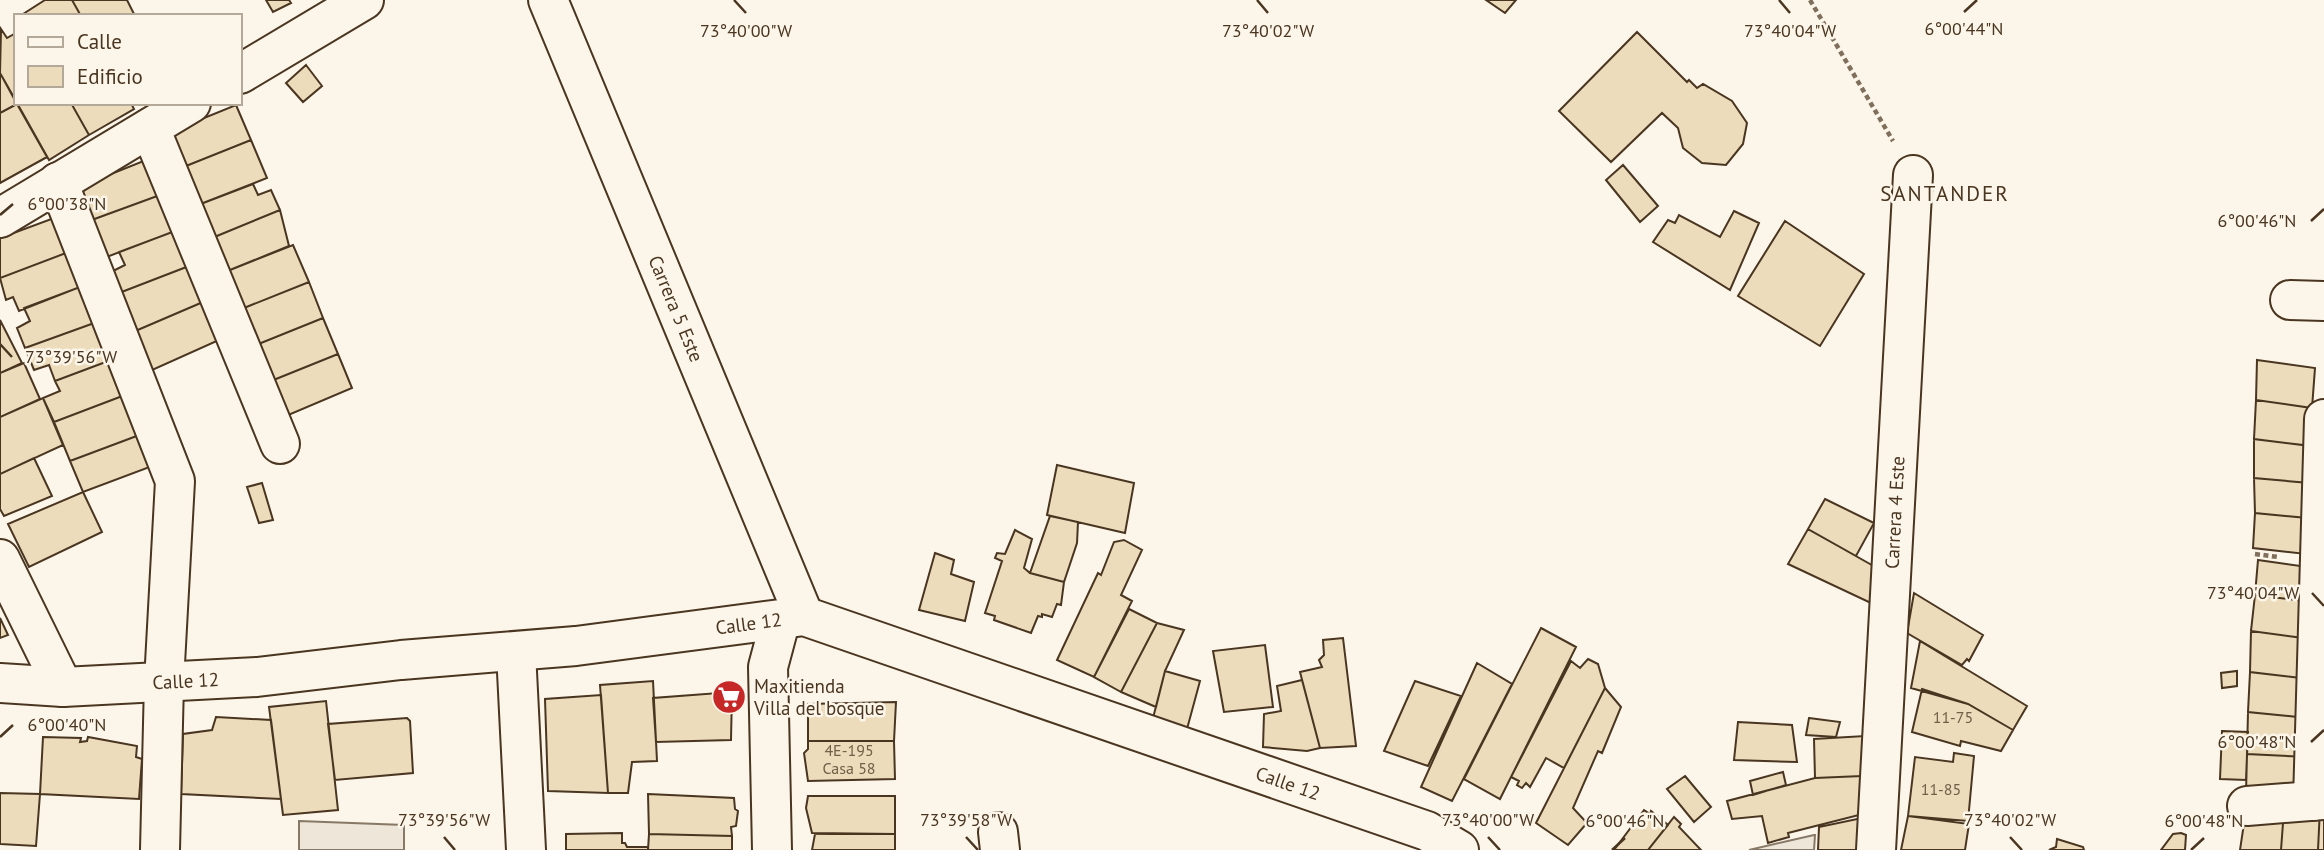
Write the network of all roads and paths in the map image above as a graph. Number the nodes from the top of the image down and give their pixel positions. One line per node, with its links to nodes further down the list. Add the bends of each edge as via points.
1 (364, 0): 4 (street)
2 (548, 0): 13 (street, Carrera 5 Este)
3 (1810, 0): 7 (path)
4 (242, 73)
5 (188, 105): 6 (street)
6 (150, 128): 8 (street); 11 (street)
7 (1913, 175): 24 (street, Carrera 4 Este)
8 (58, 182): 9 (street); 15 (street, via 175,481)
9 (0, 218)
10 (2324, 419): 18 (street)
11 (280, 444)
12 (0, 559): 17 (street)
13 (792, 619): 14 (street, Calle 12); 22 (street, via 768,667); 23 (street, Calle 12, via 1427,831)
14 (516, 652): 15 (street, Calle 12); 21 (street)
15 (164, 682): 17 (street, Calle 12); 20 (street)
16 (0, 683): 17 (street, Calle 12)
17 (63, 687)
18 (2318, 801): 19 (street)
19 (2247, 806)
20 (160, 850)
21 (526, 850)
22 (772, 850)
23 (1459, 850)
24 (1876, 850)

